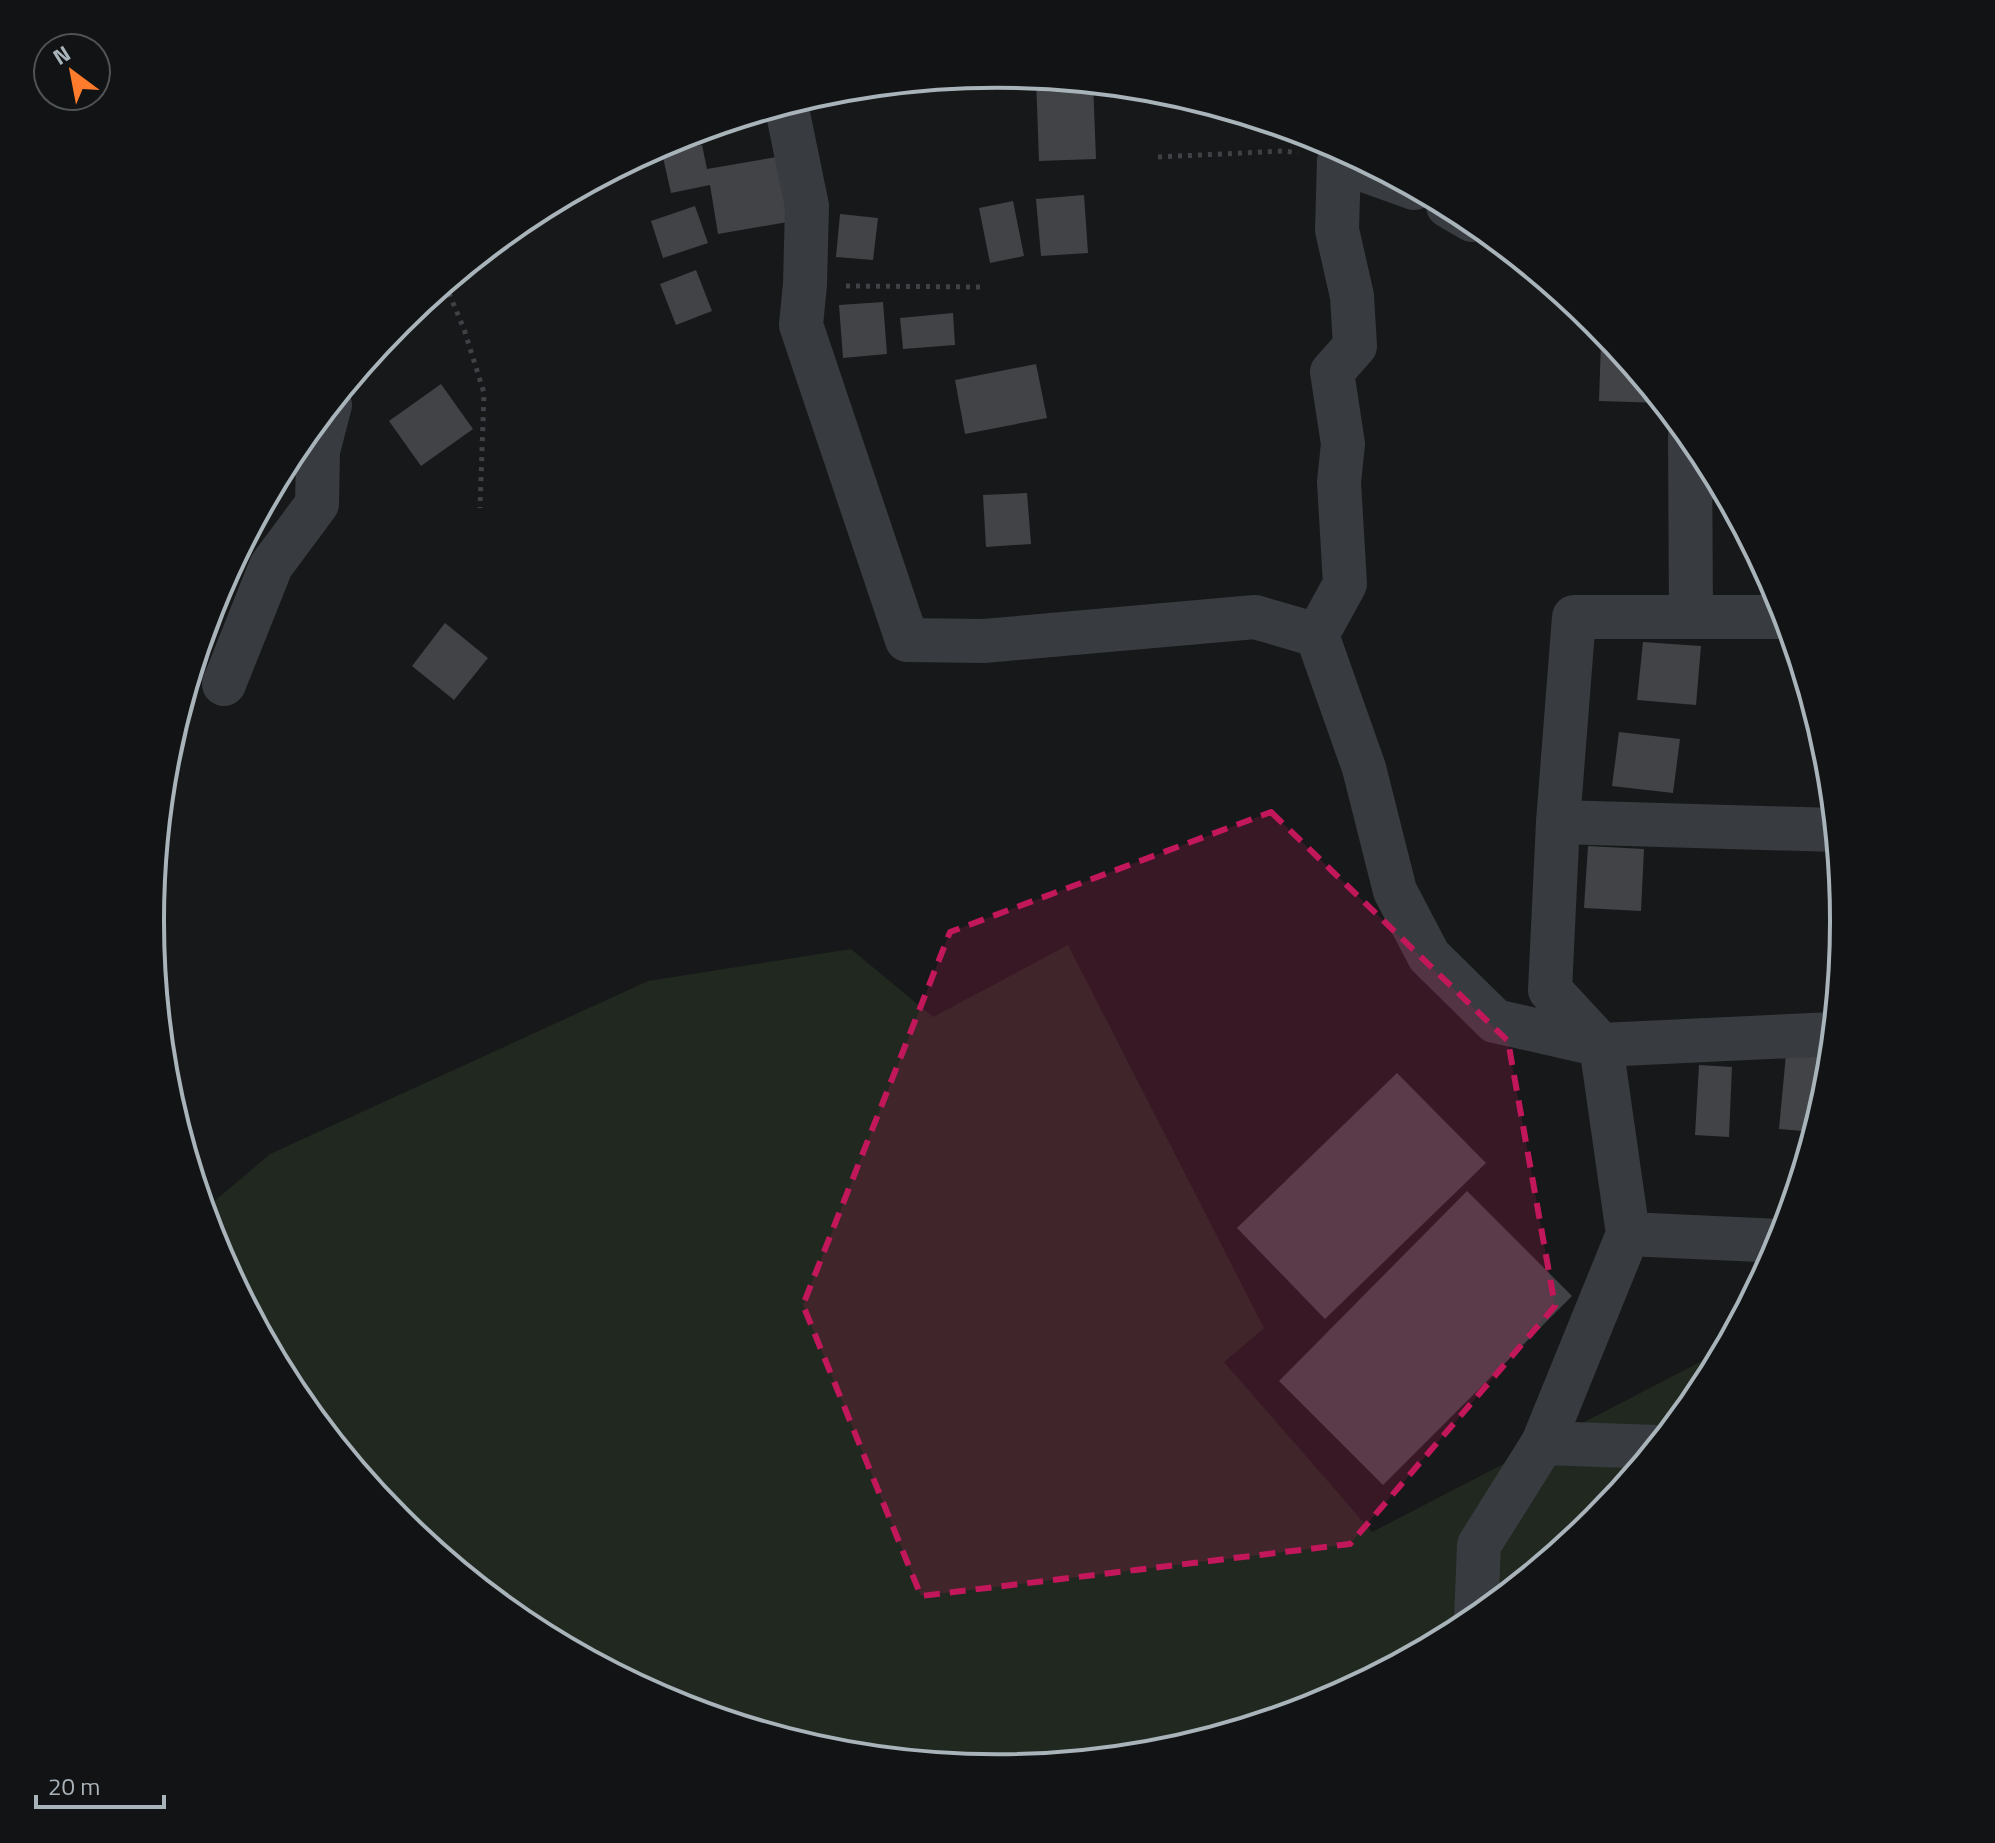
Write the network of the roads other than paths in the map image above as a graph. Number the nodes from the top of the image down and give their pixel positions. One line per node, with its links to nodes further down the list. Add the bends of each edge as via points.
1 (788, 115): 7 (street, via 807,206 801,325 907,640 984,641 1255,617)
2 (1339, 162): 7 (street, via 1337,230 1352,296 1355,346 1332,372 1343,444 1339,482 1345,584)
3 (323, 432): 8 (street, via 317,504 271,566)
4 (1690, 457): 5 (street)
5 (1691, 616): 6 (street); 9 (street, via 1574,617)
6 (1773, 617)
7 (1317, 635): 12 (street, via 1364,768 1395,891 1429,956 1495,1021)
8 (224, 684)
9 (1558, 822): 10 (street); 12 (street, via 1550,990)
10 (1826, 830)
11 (1823, 1035): 12 (street)
12 (1601, 1045): 13 (street)
13 (1628, 1234): 14 (street); 15 (street)
14 (1768, 1240)
15 (1543, 1443): 16 (street); 17 (street, via 1479,1545)
16 (1644, 1447)
17 (1477, 1604)

